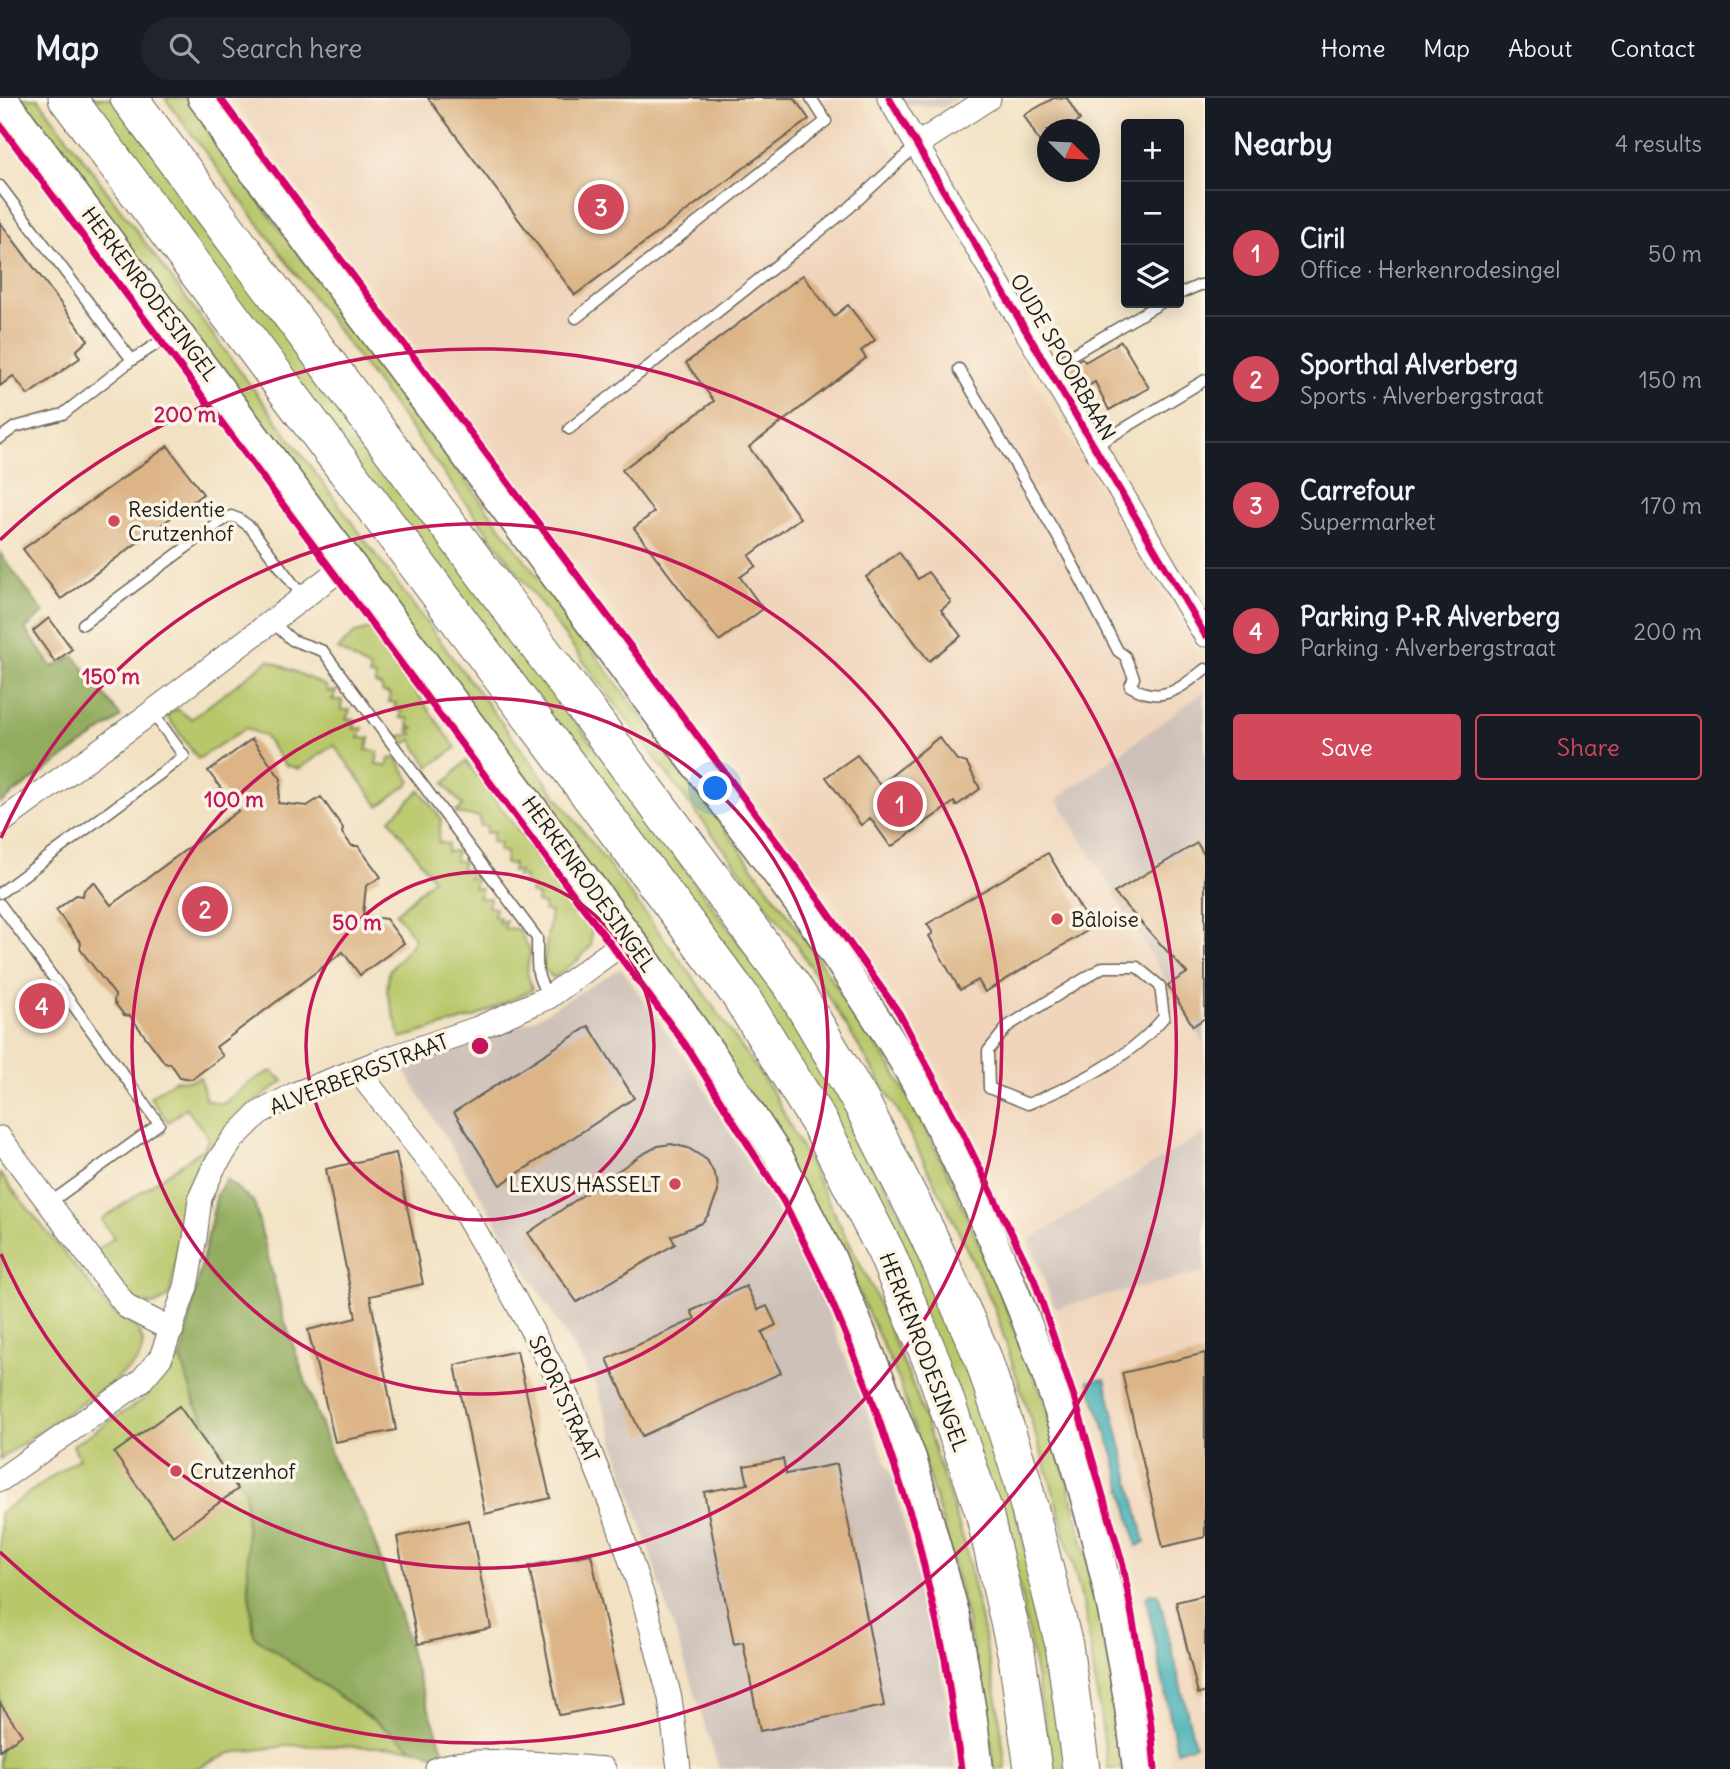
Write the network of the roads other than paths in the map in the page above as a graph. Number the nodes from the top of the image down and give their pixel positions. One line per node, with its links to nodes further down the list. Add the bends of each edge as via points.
1 (3, 98): 14 (street, HERKENRODESINGEL)
2 (68, 98): 44 (highway, HERKENRODESINGEL, via 739,994 820,1124 892,1265 933,1364 984,1512 1017,1657)
3 (129, 98): 45 (highway, via 793,986 862,1104 983,1359 1022,1479 1063,1645)
4 (811, 98): 13 (lane, via 827,121)
5 (889, 98): 8 (street, OUDE SPOORBAAN)
6 (989, 98): 8 (street)
7 (209, 107): 46 (street, via 229,142 816,927 933,1114 1009,1273 1071,1443 1109,1589)
8 (918, 144): 16 (street, OUDE SPOORBAAN); 19 (lane, via 848,209)
9 (0, 186): 15 (lane)
10 (1205, 285): 11 (lane)
11 (1184, 292)
12 (1152, 308): 16 (lane)
13 (576, 318)
14 (177, 330): 15 (lane); 22 (street, HERKENRODESINGEL)
15 (132, 360): 20 (lane, via 63,414 15,427)
16 (1049, 368): 21 (street, OUDE SPOORBAAN)
17 (959, 369): 27 (lane, via 1066,551 1118,651 1125,656 1133,678 1130,686 1154,696 1180,688)
18 (1205, 380): 21 (lane)
19 (569, 429)
20 (0, 438)
21 (1095, 446): 26 (street, OUDE SPOORBAAN)
22 (350, 562): 23 (street); 32 (street, HERKENRODESINGEL)
23 (303, 597): 24 (street); 25 (lane, via 250,527 231,516)
24 (271, 621): 28 (street); 33 (lane, via 292,640 323,651 537,938 536,969)
25 (83, 624)
26 (1204, 631)
27 (1205, 669)
28 (152, 712): 29 (street); 30 (lane, via 184,757)
29 (0, 823)
30 (0, 893)
31 (0, 904): 37 (lane, via 159,1124)
32 (630, 938): 33 (street, ALVERBERGSTRAAT); 43 (street, HERKENRODESINGEL, via 778,1155 831,1257 912,1458 956,1618)
33 (550, 997): 34 (street, ALVERBERGSTRAAT)
34 (358, 1070): 38 (street, ALVERBERGSTRAAT, via 259,1113 233,1139 200,1198 186,1287); 42 (street, SPORTSTRAAT, via 451,1189 568,1398 643,1597 670,1698)
35 (989, 1088): 35 (lane, via 1028,1104 1102,1068 1150,1035 1164,1017 1160,986 1137,967 1103,967 1008,1026 988,1051)
36 (0, 1138): 37 (street)
37 (48, 1204): 38 (street, via 127,1307)
38 (172, 1330): 39 (street, ALVERBERGSTRAAT, via 161,1357 140,1382)
39 (0, 1480)
40 (437, 1769): 41 (street, via 483,1762)
41 (604, 1769)
42 (679, 1769)
43 (979, 1769)
44 (1033, 1769)
45 (1081, 1769)
46 (1137, 1769)

